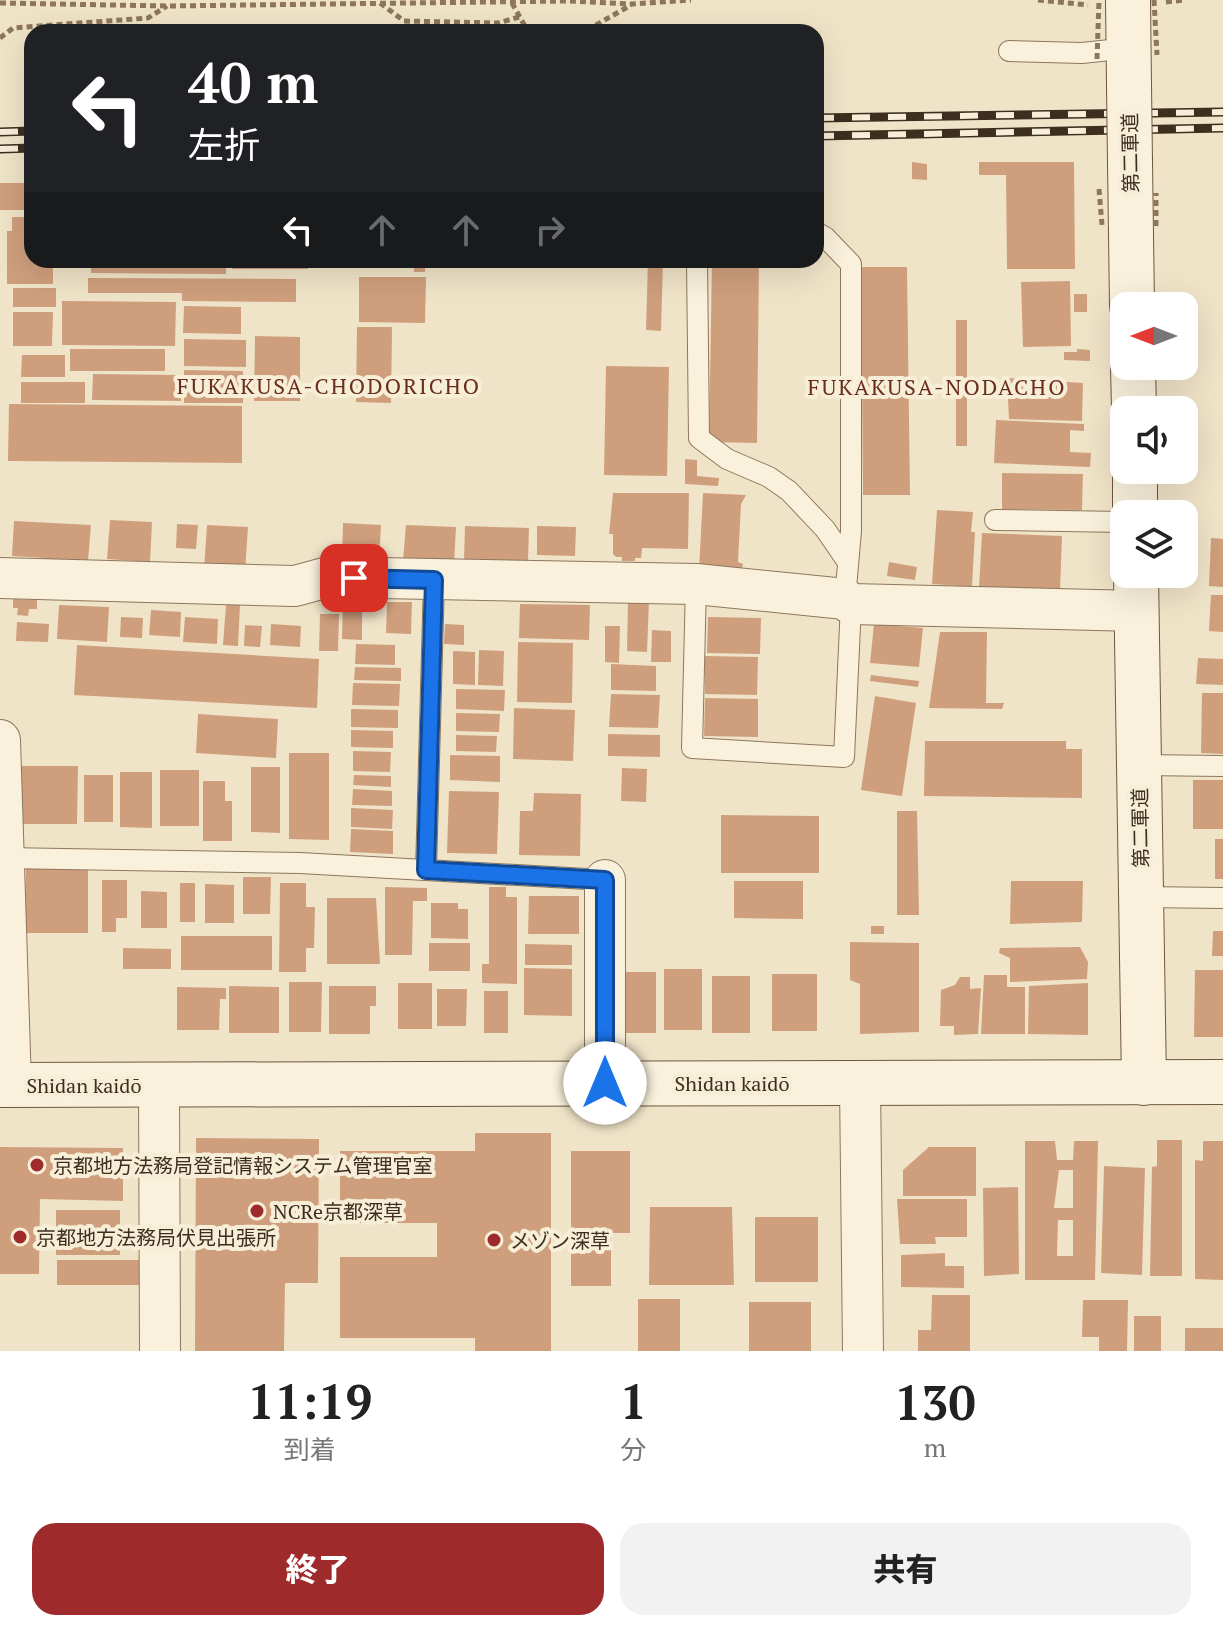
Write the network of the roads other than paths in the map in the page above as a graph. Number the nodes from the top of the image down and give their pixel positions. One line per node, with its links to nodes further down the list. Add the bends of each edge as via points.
1 (1114, 3): 3 (street, 第二軍道)
2 (1009, 51): 3 (lane, via 1082,53)
3 (1129, 67): 6 (street, 第二軍道, bridge)
4 (824, 236): 12 (lane, via 851,264)
5 (697, 268): 12 (lane, via 699,438 789,491 825,529)
6 (1132, 292)
7 (995, 520): 8 (lane)
8 (1110, 522)
9 (0, 578): 10 (street, via 295,586 328,577)
10 (434, 580): 11 (street); 18 (lane)
11 (696, 584): 12 (street); 12 (lane, via 692,748 844,757)
12 (848, 588): 13 (street)
13 (1136, 593): 15 (street, 第二軍道)
14 (0, 740): 17 (street)
15 (1139, 765): 16 (lane); 20 (street, 第二軍道)
16 (1223, 766)
17 (4, 858): 18 (lane); 26 (street)
18 (426, 870): 19 (lane)
19 (605, 880): 23 (street)
20 (1141, 897): 21 (lane); 25 (street, 第二軍道)
21 (1223, 898)
22 (1223, 1082): 25 (street, Shidan kaidō)
23 (605, 1083): 24 (street, Shidan kaidō); 27 (street, Shidan kaidō)
24 (860, 1083): 25 (street, Shidan kaidō); 29 (street)
25 (1144, 1083)
26 (6, 1085): 27 (street, Shidan kaidō)
27 (159, 1085): 28 (street)
28 (160, 1351)
29 (863, 1351)

